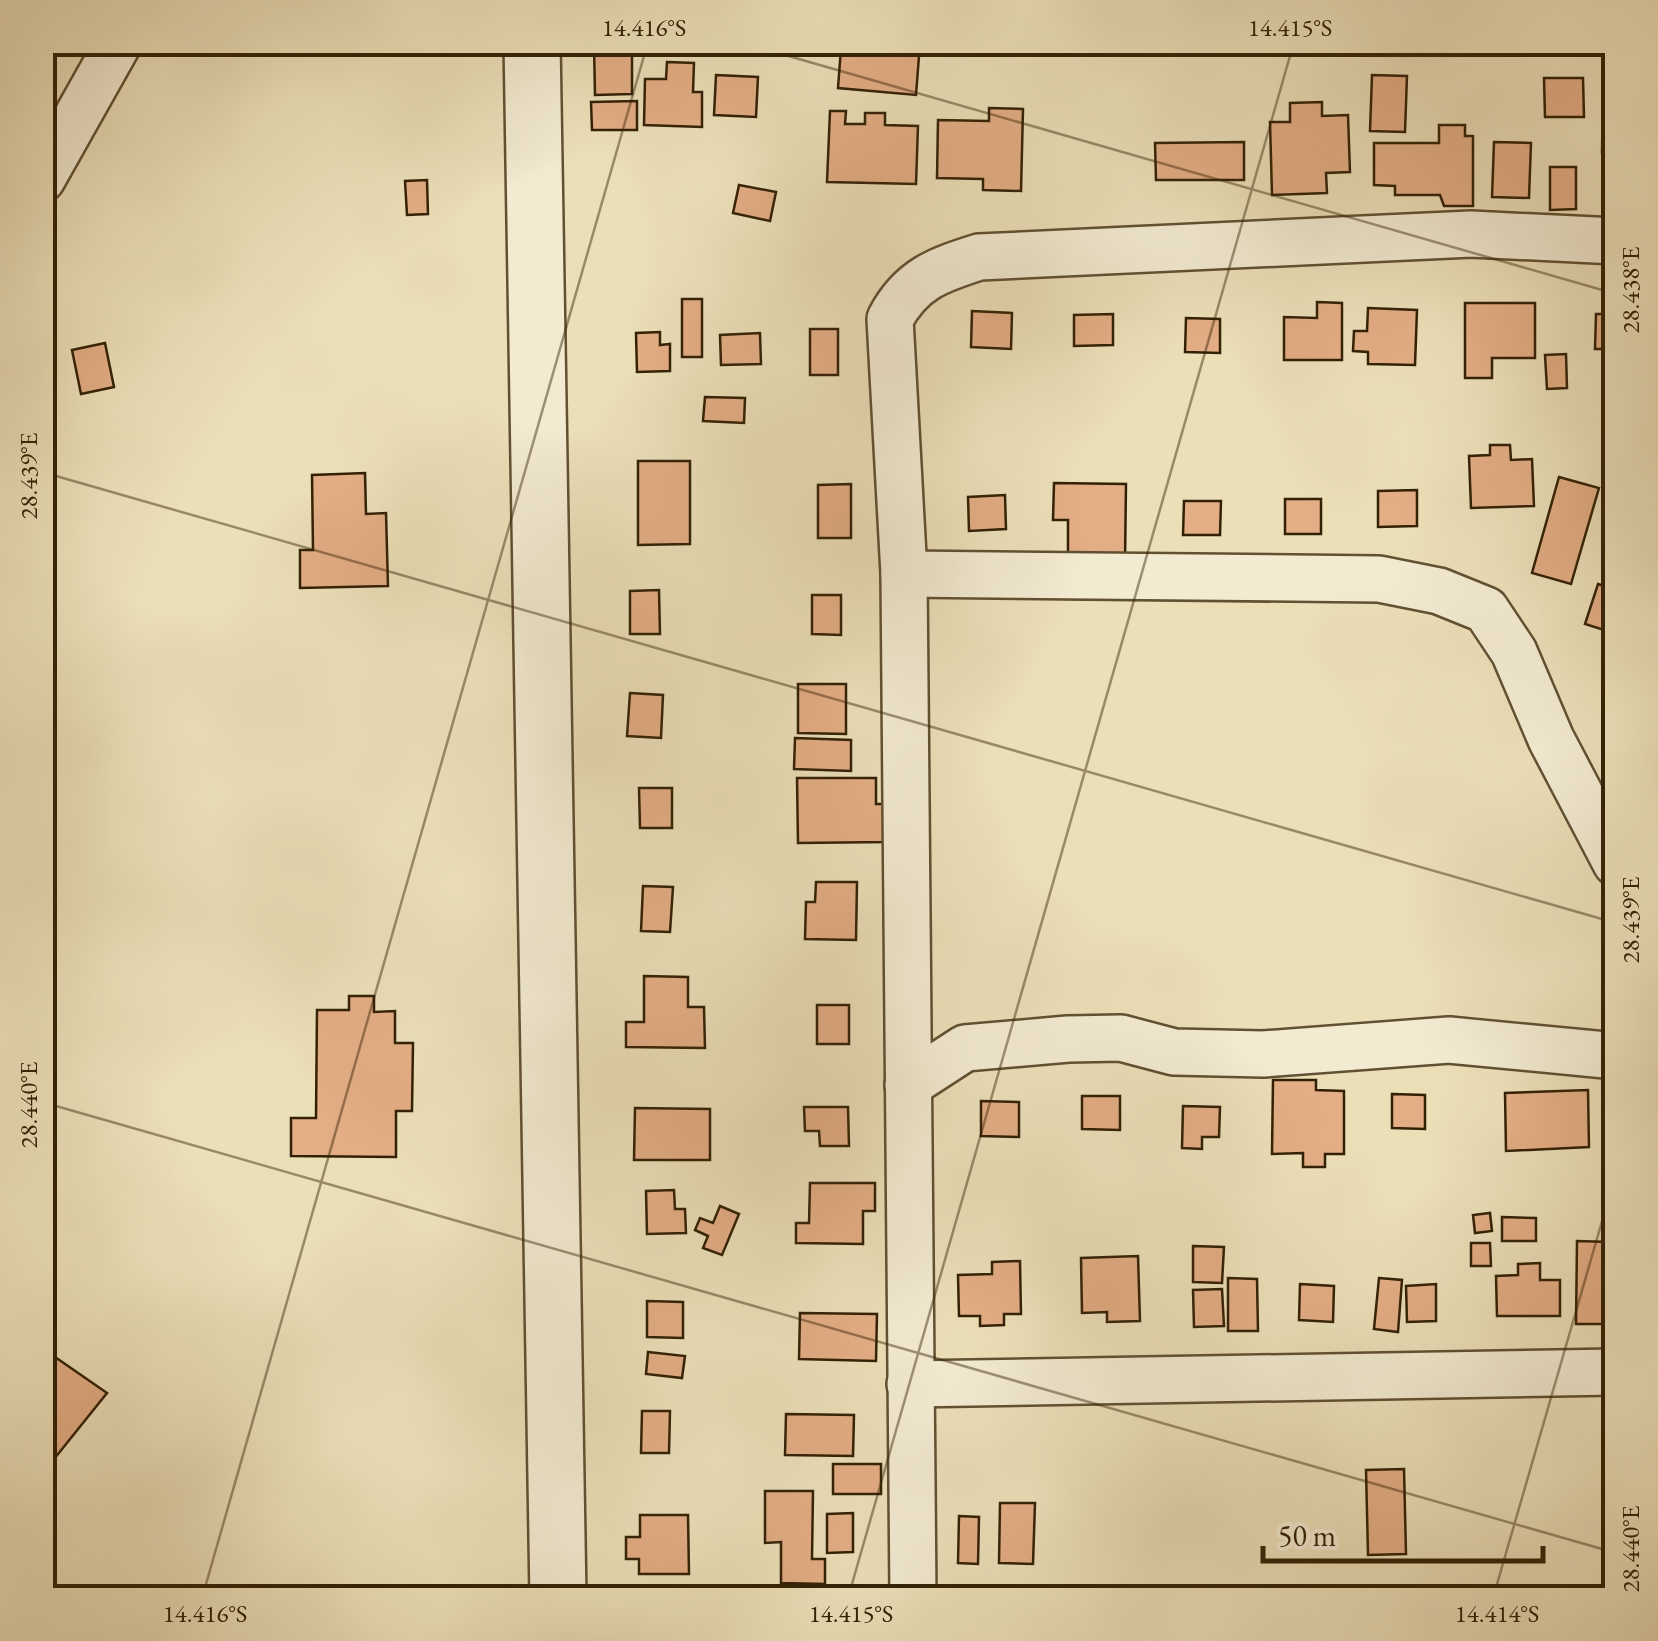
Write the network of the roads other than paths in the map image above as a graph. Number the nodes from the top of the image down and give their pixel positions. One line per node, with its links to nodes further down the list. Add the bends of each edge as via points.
1 (119, 42): 3 (street)
2 (532, 42): 11 (street)
3 (42, 179)
4 (1616, 240): 5 (street, via 1470,234 979,256 928,274 904,293 890,319)
5 (904, 574): 6 (street, via 1379,579 1440,591 1486,610 1514,652); 8 (street)
6 (1616, 863)
7 (1616, 1056): 8 (street, via 1449,1040 1264,1054 1174,1052 1121,1038 1068,1039 965,1048)
8 (908, 1085): 10 (street)
9 (1616, 1372): 10 (street)
10 (910, 1384): 12 (street)
11 (558, 1598)
12 (913, 1598)

